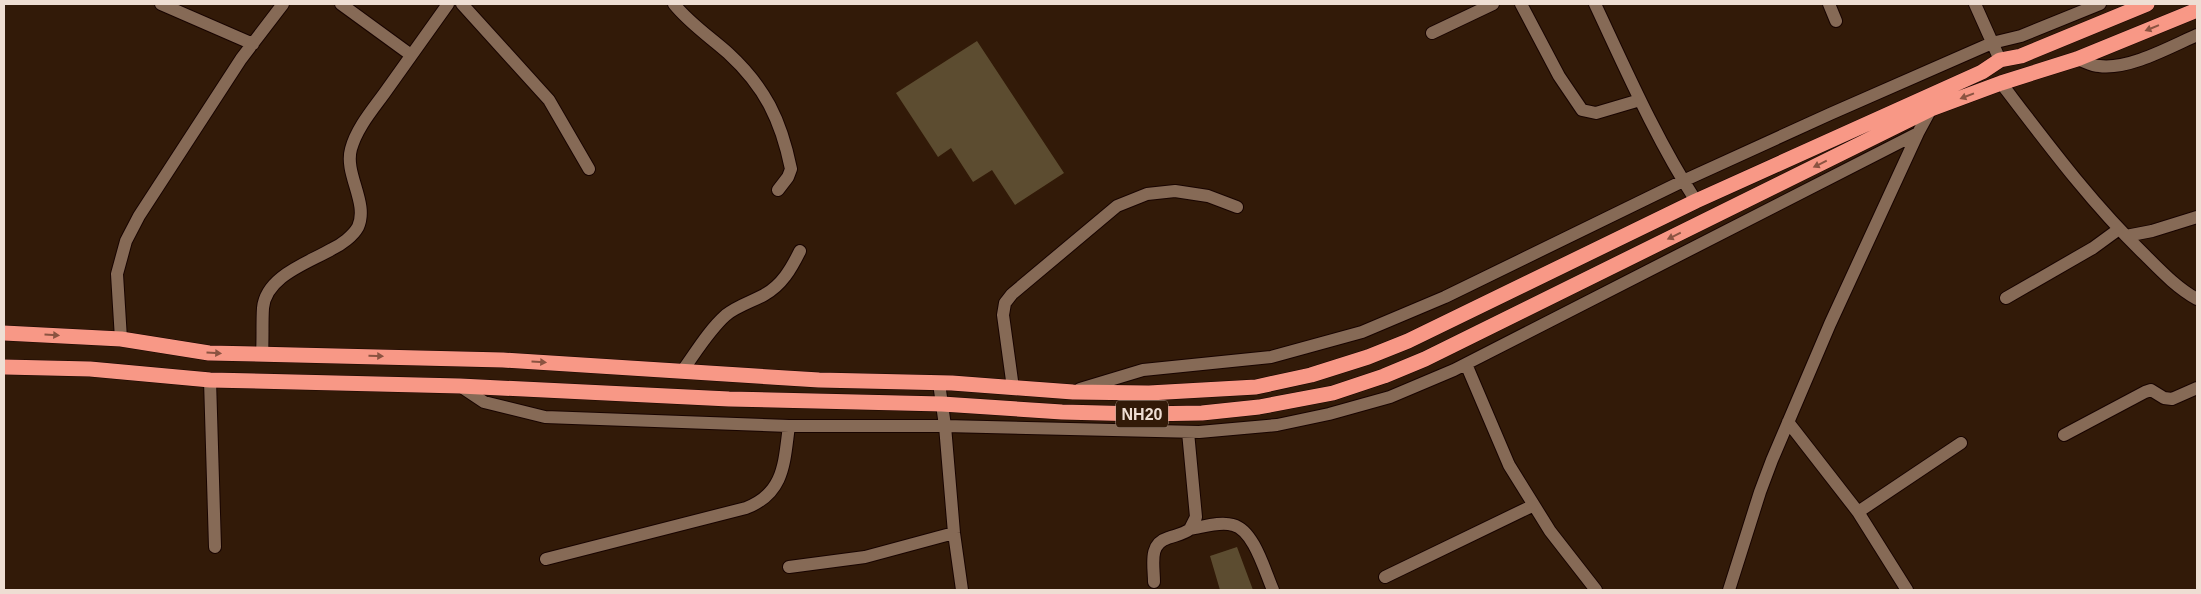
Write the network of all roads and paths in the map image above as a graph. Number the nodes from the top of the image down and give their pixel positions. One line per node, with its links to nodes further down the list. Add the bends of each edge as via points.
1 (161, 4): 19 (street)
2 (283, 4): 19 (street)
3 (341, 4): 20 (street)
4 (448, 4): 20 (street)
5 (462, 4): 27 (street, via 549,100)
6 (674, 4): 29 (street, via 746,71 769,100 791,169)
7 (1493, 4): 16 (street)
8 (1520, 4): 24 (street, via 1559,76 1582,110 1596,113)
9 (1595, 4): 24 (street)
10 (1830, 4): 15 (street)
11 (1975, 4): 18 (street)
12 (2100, 4): 18 (street, via 2021,36)
13 (2147, 4): 22 (highway, NH20, via 2021,56)
14 (2197, 10): 21 (highway, NH20, one-way to 21)
15 (1836, 21)
16 (1432, 33)
17 (2197, 35): 21 (street, via 2153,55 2119,65 2099,66)
18 (1992, 43): 22 (street); 28 (street)
19 (253, 44): 38 (street, via 139,216 126,241 117,274)
20 (411, 55): 39 (street, via 362,124 350,150 360,218 358,228 335,248 276,282 266,295)
21 (2077, 59): 23 (highway, NH20)
22 (2000, 60): 30 (highway, NH20, via 1982,72)
23 (2001, 82): 25 (highway, NH20, one-way to 25); 33 (street, via 2056,155)
24 (1640, 100): 28 (street)
25 (1931, 109): 26 (street); 49 (highway, NH20, one-way to 49, via 1425,359 1333,393 1259,407 1202,413 1062,412)
26 (1918, 133): 40 (street); 50 (street)
27 (589, 169)
28 (1683, 181): 30 (street); 48 (street, via 1445,296 1362,332 1271,357 1143,370)
29 (778, 190)
30 (1696, 201): 48 (highway, NH20, via 1408,341 1311,375 1256,388 1149,393)
31 (1237, 207): 46 (street, via 1208,196 1175,191 1147,194 1117,206 1005,303 1004,325)
32 (2197, 217): 33 (street, via 2152,231)
33 (2122, 233): 35 (street); 36 (street, via 2170,280)
34 (800, 251): 42 (street, via 788,273 776,286 724,317)
35 (2006, 298)
36 (2197, 299)
37 (4, 333): 38 (highway, NH20, one-way to 38)
38 (121, 339): 39 (highway, NH20, one-way to 39, via 209,353)
39 (262, 354): 42 (highway, NH20, one-way to 42, via 503,360)
40 (1466, 364): 53 (street, via 1390,396 1329,414 1277,425); 56 (street, via 1509,465)
41 (4, 367): 43 (highway, NH20, via 90,369)
42 (683, 370): 44 (highway, NH20, via 819,380)
43 (210, 380): 45 (highway, NH20); 60 (street)
44 (939, 383): 46 (highway, NH20); 49 (street)
45 (460, 386): 49 (highway, NH20, via 730,399); 51 (street, via 484,402 545,417)
46 (1013, 388): 48 (highway, NH20)
47 (2197, 388): 54 (street, via 2172,400 2151,390 2145,392)
48 (1073, 392)
49 (942, 404): 52 (street)
50 (1788, 422): 57 (street); 68 (street, via 1760,492)
51 (789, 426): 52 (street); 61 (street, via 778,483 761,503)
52 (945, 426): 53 (street); 59 (street)
53 (1188, 432): 58 (street, via 1196,517)
54 (2064, 435)
55 (1961, 443): 57 (street)
56 (1534, 505): 63 (street); 67 (street)
57 (1858, 512): 69 (street)
58 (1190, 529): 64 (street, via 1164,539 1156,547 1153,552); 66 (street, via 1222,524 1242,528 1250,537)
59 (954, 533): 62 (street, via 865,557); 65 (street)
60 (215, 547)
61 (546, 558)
62 (789, 567)
63 (1385, 577)
64 (1154, 582)
65 (962, 590)
66 (1273, 590)
67 (1596, 590)
68 (1729, 590)
69 (1907, 590)

